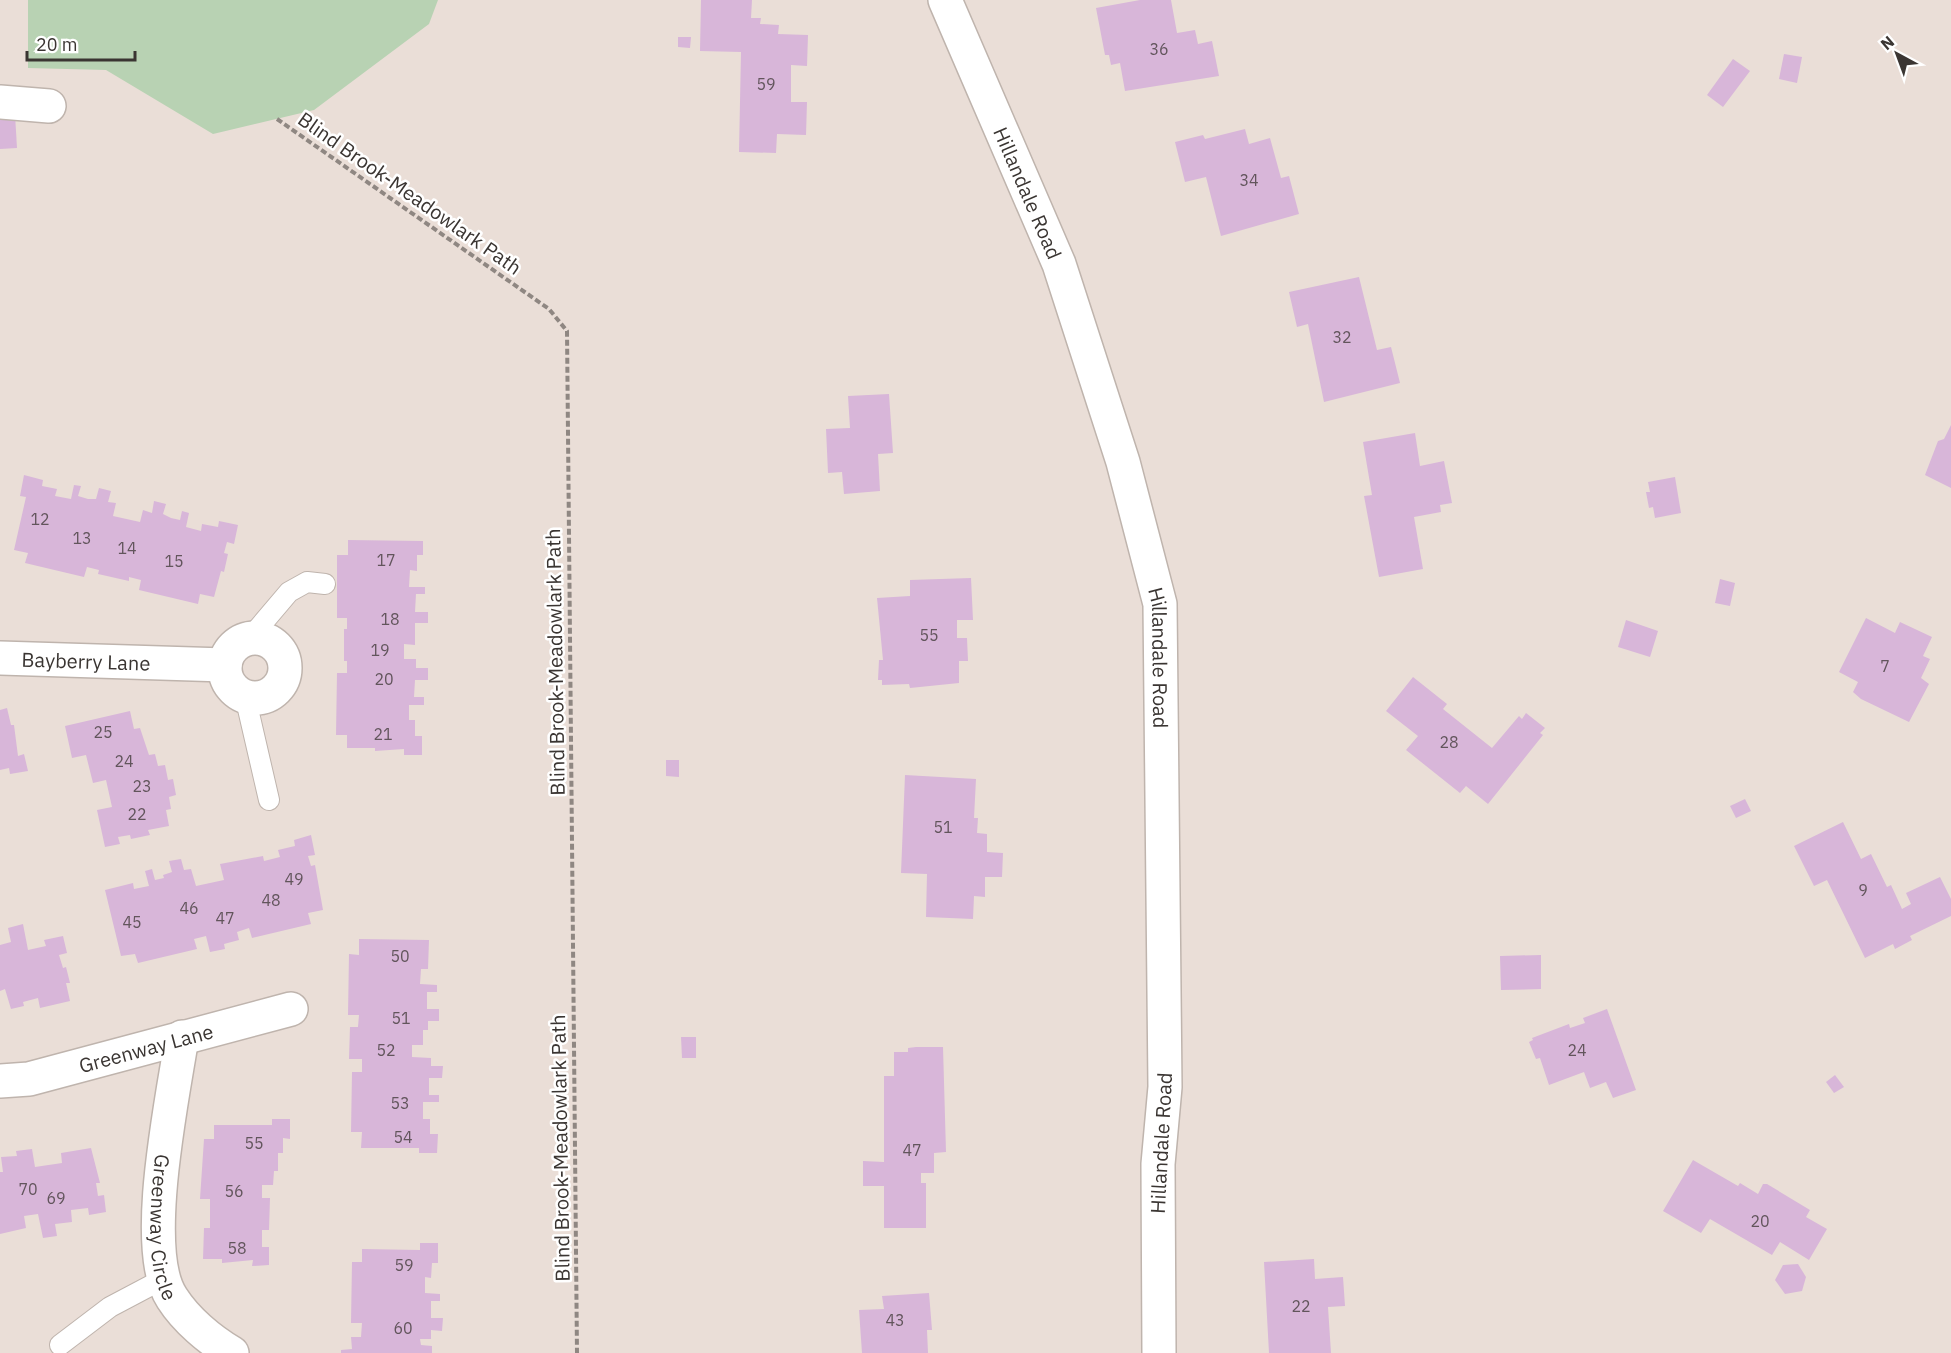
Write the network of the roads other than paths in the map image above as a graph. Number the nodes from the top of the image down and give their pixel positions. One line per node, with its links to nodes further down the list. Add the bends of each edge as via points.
1 (945, 0): 16 (street, Hillandale Road, via 1059,264 1124,462 1160,603 1165,1087 1158,1164)
2 (0, 102): 3 (street)
3 (49, 106)
4 (325, 584): 5 (lane, via 307,582 289,592)
5 (250, 638): 7 (street, via 233,647); 8 (street, via 260,638 277,647 285,665 280,684 273,691 255,698)
6 (0, 658): 7 (street, Bayberry Lane)
7 (225, 665): 8 (street, via 229,684)
8 (245, 696): 9 (lane)
9 (268, 800)
10 (291, 1009): 11 (street, Greenway Lane)
11 (182, 1037): 12 (street, Greenway Lane, via 29,1079); 13 (street, Greenway Circle, via 157,1209)
12 (0, 1081)
13 (163, 1279): 14 (lane, via 110,1307); 15 (street, Greenway Circle, via 172,1298 203,1333)
14 (60, 1345)
15 (232, 1353)
16 (1159, 1353)

